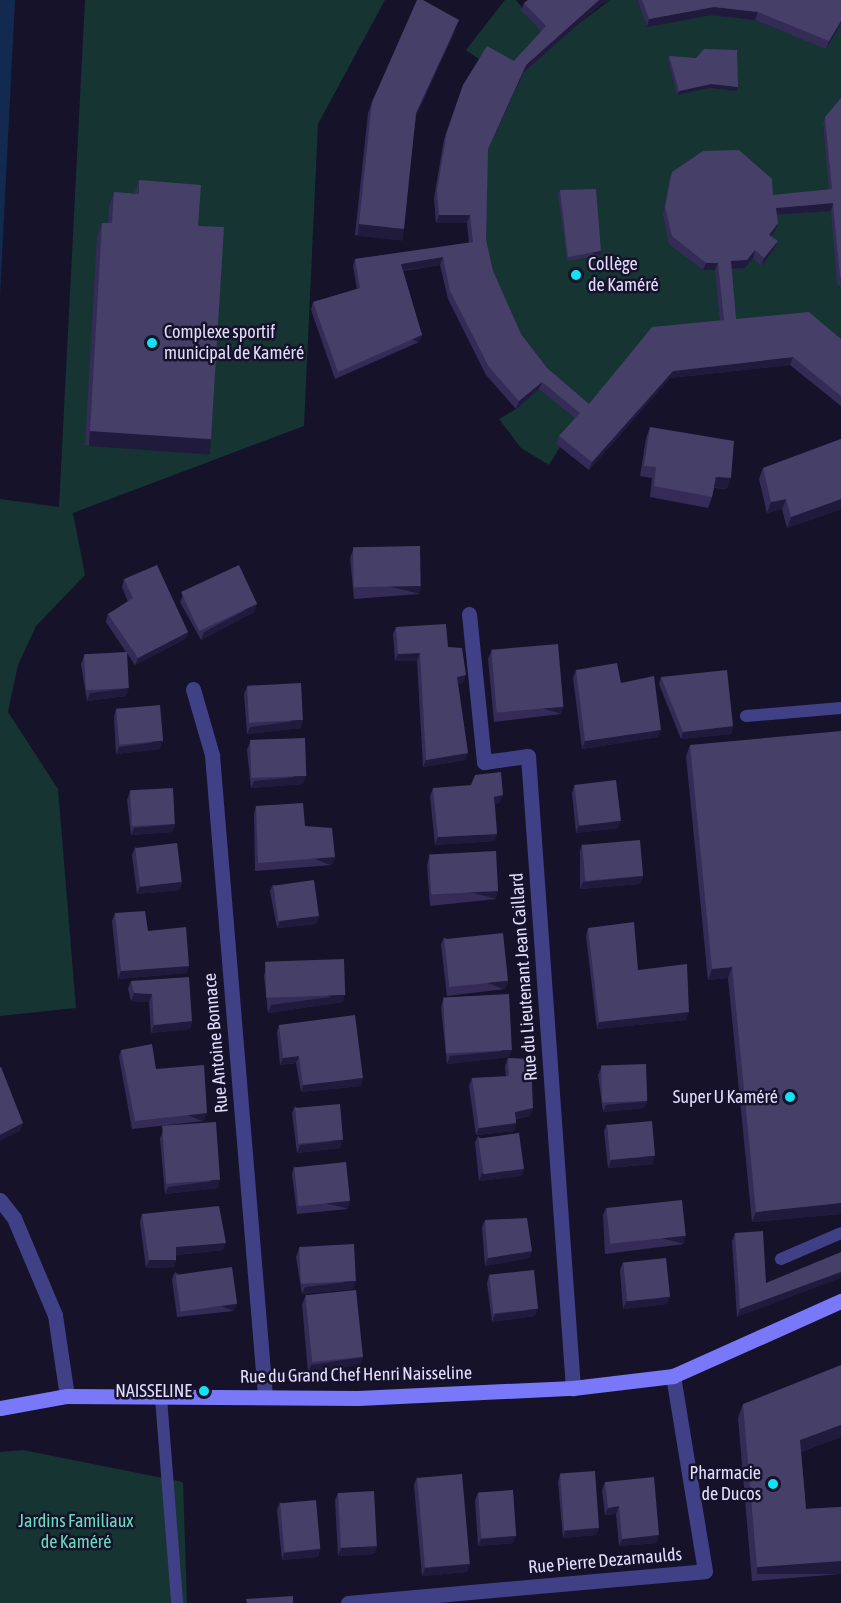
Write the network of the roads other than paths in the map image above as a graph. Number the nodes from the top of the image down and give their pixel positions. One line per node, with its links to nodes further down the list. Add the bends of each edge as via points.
1 (469, 614): 10 (street, Rue du Lieutenant Jean Caillard, via 484,762 528,756)
2 (193, 689): 12 (street, Rue Antoine Bonnace, via 212,755)
3 (841, 708): 4 (lane)
4 (746, 716)
5 (0, 1200): 11 (street, via 14,1218 55,1315)
6 (841, 1233): 7 (lane)
7 (780, 1259)
8 (841, 1301): 9 (street, Rue du Grand Chef Henri Naisseline)
9 (673, 1377): 10 (street, Rue du Grand Chef Henri Naisseline); 16 (street, Rue Pierre Dezarnaulds, via 705,1571)
10 (573, 1388): 12 (street, Rue du Grand Chef Henri Naisseline, via 358,1398)
11 (67, 1396): 13 (street, Rue du Grand Chef Henri Naisseline); 14 (street, Rue du Grand Chef Henri Naisseline)
12 (265, 1396): 13 (street, Rue du Grand Chef Henri Naisseline)
13 (162, 1398): 15 (lane)
14 (0, 1408)
15 (177, 1603)
16 (348, 1603)

